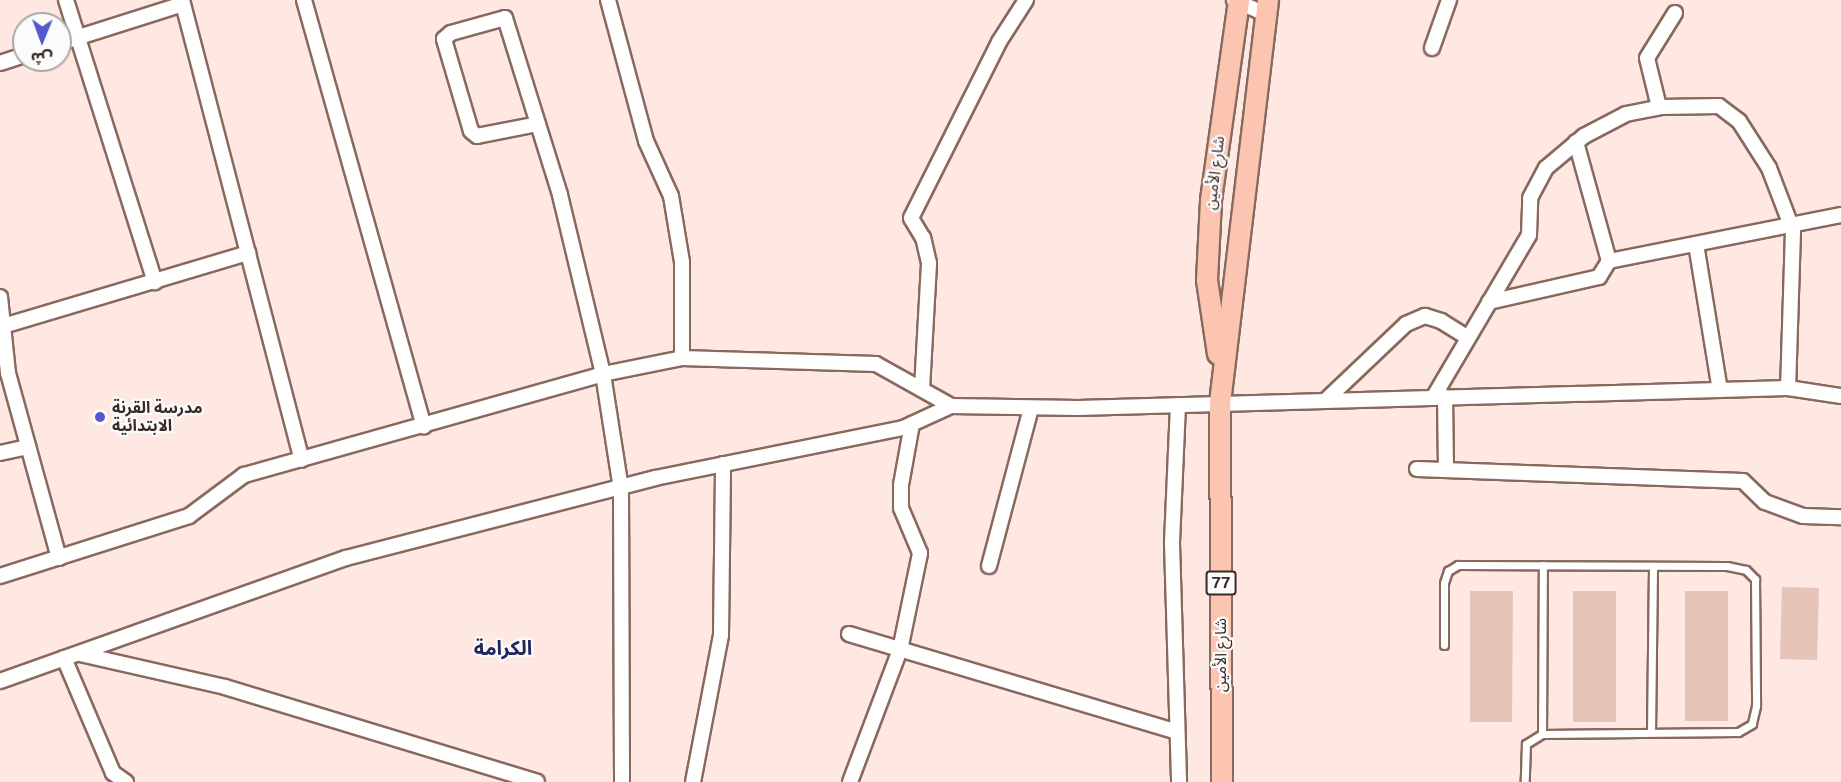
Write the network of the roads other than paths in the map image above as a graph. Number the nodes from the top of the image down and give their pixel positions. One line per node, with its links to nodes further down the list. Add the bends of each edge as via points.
1 (66, 0): 10 (street)
2 (304, 0): 40 (street)
3 (608, 0): 26 (street, via 646,141 671,196 682,262)
4 (1026, 0): 30 (street, via 999,42 911,218 923,238 929,263)
5 (1449, 0): 12 (street)
6 (1237, 1): 8 (street); 28 (main road, شارع الأمين / 77, via 1211,200 1207,280)
7 (182, 2): 10 (street); 19 (street)
8 (1267, 7): 28 (main road, شارع الأمين / 77)
9 (1675, 13): 13 (street, via 1647,58)
10 (79, 37): 11 (street); 21 (street)
11 (72, 39)
12 (1432, 48)
13 (1659, 107): 15 (street, via 1626,114); 17 (street, via 1719,106 1740,121 1768,168)
14 (538, 124): 14 (street, via 505,18 451,33 444,39 471,131 477,136); 27 (street, via 560,195)
15 (1576, 142): 20 (street); 23 (street, via 1546,168 1530,198 1529,235)
16 (1841, 215): 17 (street)
17 (1789, 223): 18 (street); 29 (street, via 1792,231)
18 (1696, 244): 20 (street); 31 (street)
19 (248, 253): 21 (street); 43 (street)
20 (1609, 261): 23 (street, via 1599,277)
21 (155, 282): 24 (street)
22 (0, 297): 24 (street)
23 (1489, 302): 25 (street)
24 (2, 322): 41 (street, via 8,373)
25 (1467, 338): 33 (street); 34 (street, via 1425,316 1406,324)
26 (682, 358): 27 (street); 30 (street, via 876,364)
27 (603, 374): 40 (street); 47 (street)
28 (1222, 383): 35 (main road, شارع الأمين / 77)
29 (1788, 388): 31 (street); 32 (street)
30 (922, 389): 37 (street)
31 (1720, 390): 33 (street)
32 (1841, 396)
33 (1439, 398): 34 (street); 45 (street)
34 (1326, 400): 35 (street)
35 (1220, 403): 36 (street); 69 (main road, شارع الأمين / 77)
36 (1178, 405): 38 (street); 60 (street, via 1172,543)
37 (951, 406): 38 (street); 39 (street)
38 (1031, 408): 50 (street)
39 (912, 424): 44 (street); 56 (street, via 901,485 902,508 920,553)
40 (424, 426): 43 (street)
41 (28, 447): 42 (street); 49 (street)
42 (0, 453)
43 (302, 460): 49 (street, via 244,475 189,516)
44 (723, 464): 47 (street); 66 (street, via 721,635)
45 (1446, 468): 46 (street); 48 (street, via 1743,481 1774,506 1803,516)
46 (1417, 469)
47 (621, 489): 57 (street, via 346,558); 65 (street)
48 (1841, 517)
49 (59, 558): 53 (street)
50 (989, 566)
51 (1543, 566): 52 (lane); 55 (lane, via 1458,565 1448,571 1444,583); 62 (lane)
52 (1653, 566): 61 (lane); 61 (lane, via 1727,566 1746,570 1755,579 1756,706 1752,724 1738,732)
53 (0, 576)
54 (849, 634): 56 (street)
55 (1444, 645)
56 (900, 650): 60 (street); 67 (street)
57 (80, 654): 58 (street); 64 (street, via 225,687)
58 (64, 658): 59 (street); 63 (street, via 113,773)
59 (0, 681)
60 (1177, 732): 68 (street)
61 (1651, 732): 62 (lane)
62 (1542, 734): 70 (lane, via 1526,744)
63 (126, 782)
64 (537, 782)
65 (622, 782)
66 (693, 782)
67 (850, 782)
68 (1179, 782)
69 (1222, 782)
70 (1525, 782)

